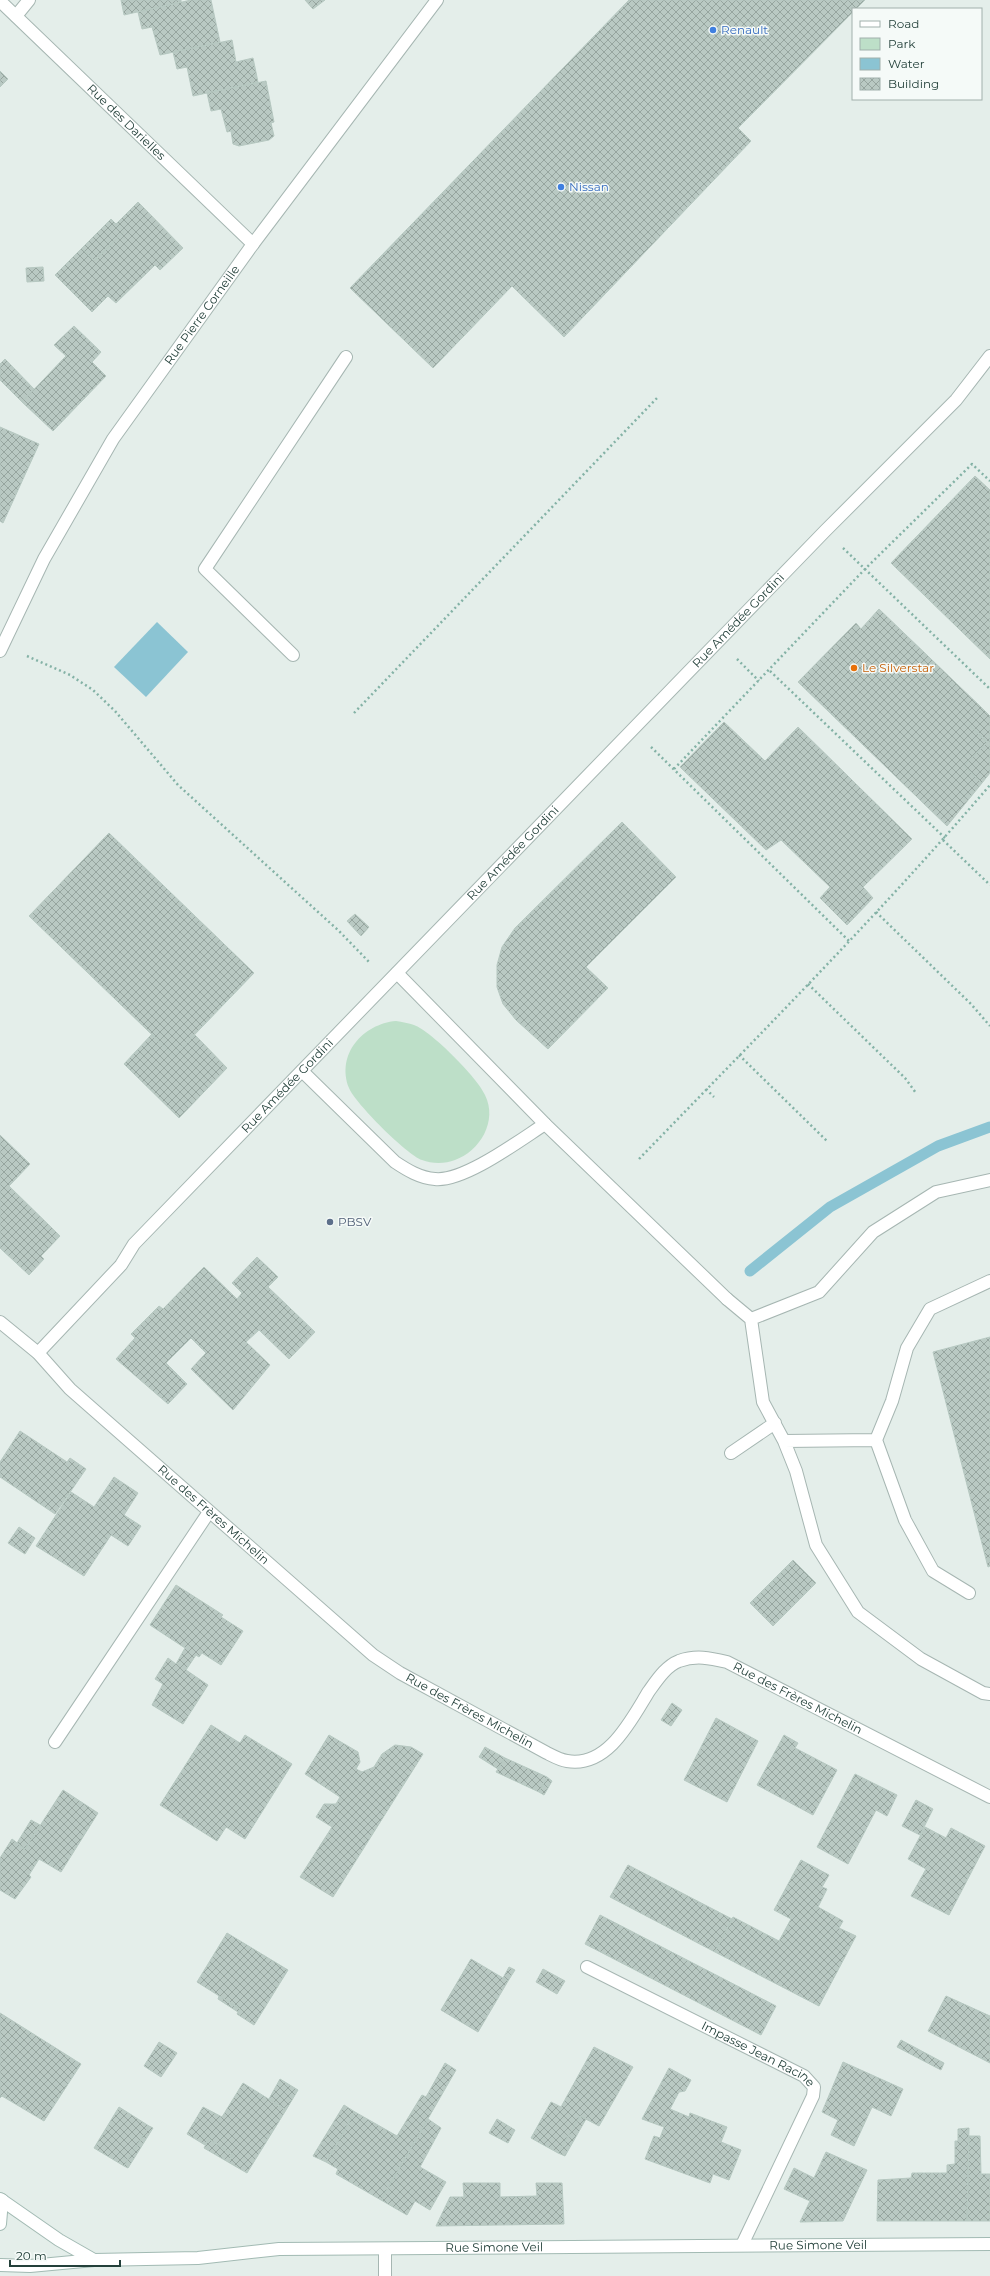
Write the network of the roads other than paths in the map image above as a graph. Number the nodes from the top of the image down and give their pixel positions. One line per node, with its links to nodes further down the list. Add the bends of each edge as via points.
1 (29, 0): 4 (street)
2 (437, 0): 5 (street, Rue Pierre Corneille)
3 (0, 1): 4 (street, Rue des Darielles)
4 (16, 16): 5 (street, Rue des Darielles)
5 (253, 244): 8 (street, Rue Pierre Corneille, via 114,439 44,559)
6 (990, 356): 10 (street, Rue Amédée Gordini, via 956,400 825,531)
7 (346, 357): 9 (street, via 205,569)
8 (1, 648)
9 (293, 655)
10 (392, 977): 11 (street, Rue Amédée Gordini); 12 (street)
11 (302, 1071): 12 (street, via 395,1162 411,1172 435,1179 459,1175); 17 (street, Rue Amédée Gordini, via 134,1244 120,1265)
12 (545, 1124): 15 (street)
13 (990, 1180): 15 (street, via 936,1192 873,1232 819,1292)
14 (990, 1281): 19 (street, via 930,1309 907,1348 892,1401)
15 (752, 1319): 18 (street, via 763,1402)
16 (0, 1322): 17 (street, Rue des Frères Michelin)
17 (38, 1353): 22 (street, Rue des Frères Michelin, via 70,1389)
18 (775, 1423): 20 (street); 21 (street)
19 (876, 1440): 20 (street); 23 (street, via 905,1520 932,1571)
20 (784, 1441): 24 (street, via 796,1471 816,1545 858,1612 921,1659 983,1693)
21 (731, 1452)
22 (209, 1512): 25 (street); 26 (street, Rue des Frères Michelin, via 373,1655 406,1677 566,1761 583,1761 601,1754 620,1736 664,1672 678,1662 702,1657 727,1662)
23 (969, 1593)
24 (990, 1694)
25 (55, 1742)
26 (990, 1797)
27 (587, 1966): 31 (street, Impasse Jean Racine, via 804,2076 814,2087 813,2096)
28 (1, 2200): 29 (street); 33 (street, via 59,2240)
29 (0, 2224)
30 (990, 2244): 31 (street, Rue Simone Veil)
31 (742, 2245): 32 (street, Rue Simone Veil)
32 (385, 2248): 33 (street, Rue Simone Veil, via 279,2249 198,2258); 35 (street)
33 (94, 2260): 34 (street, Rue Simone Veil, via 30,2266)
34 (0, 2265)
35 (385, 2276)

